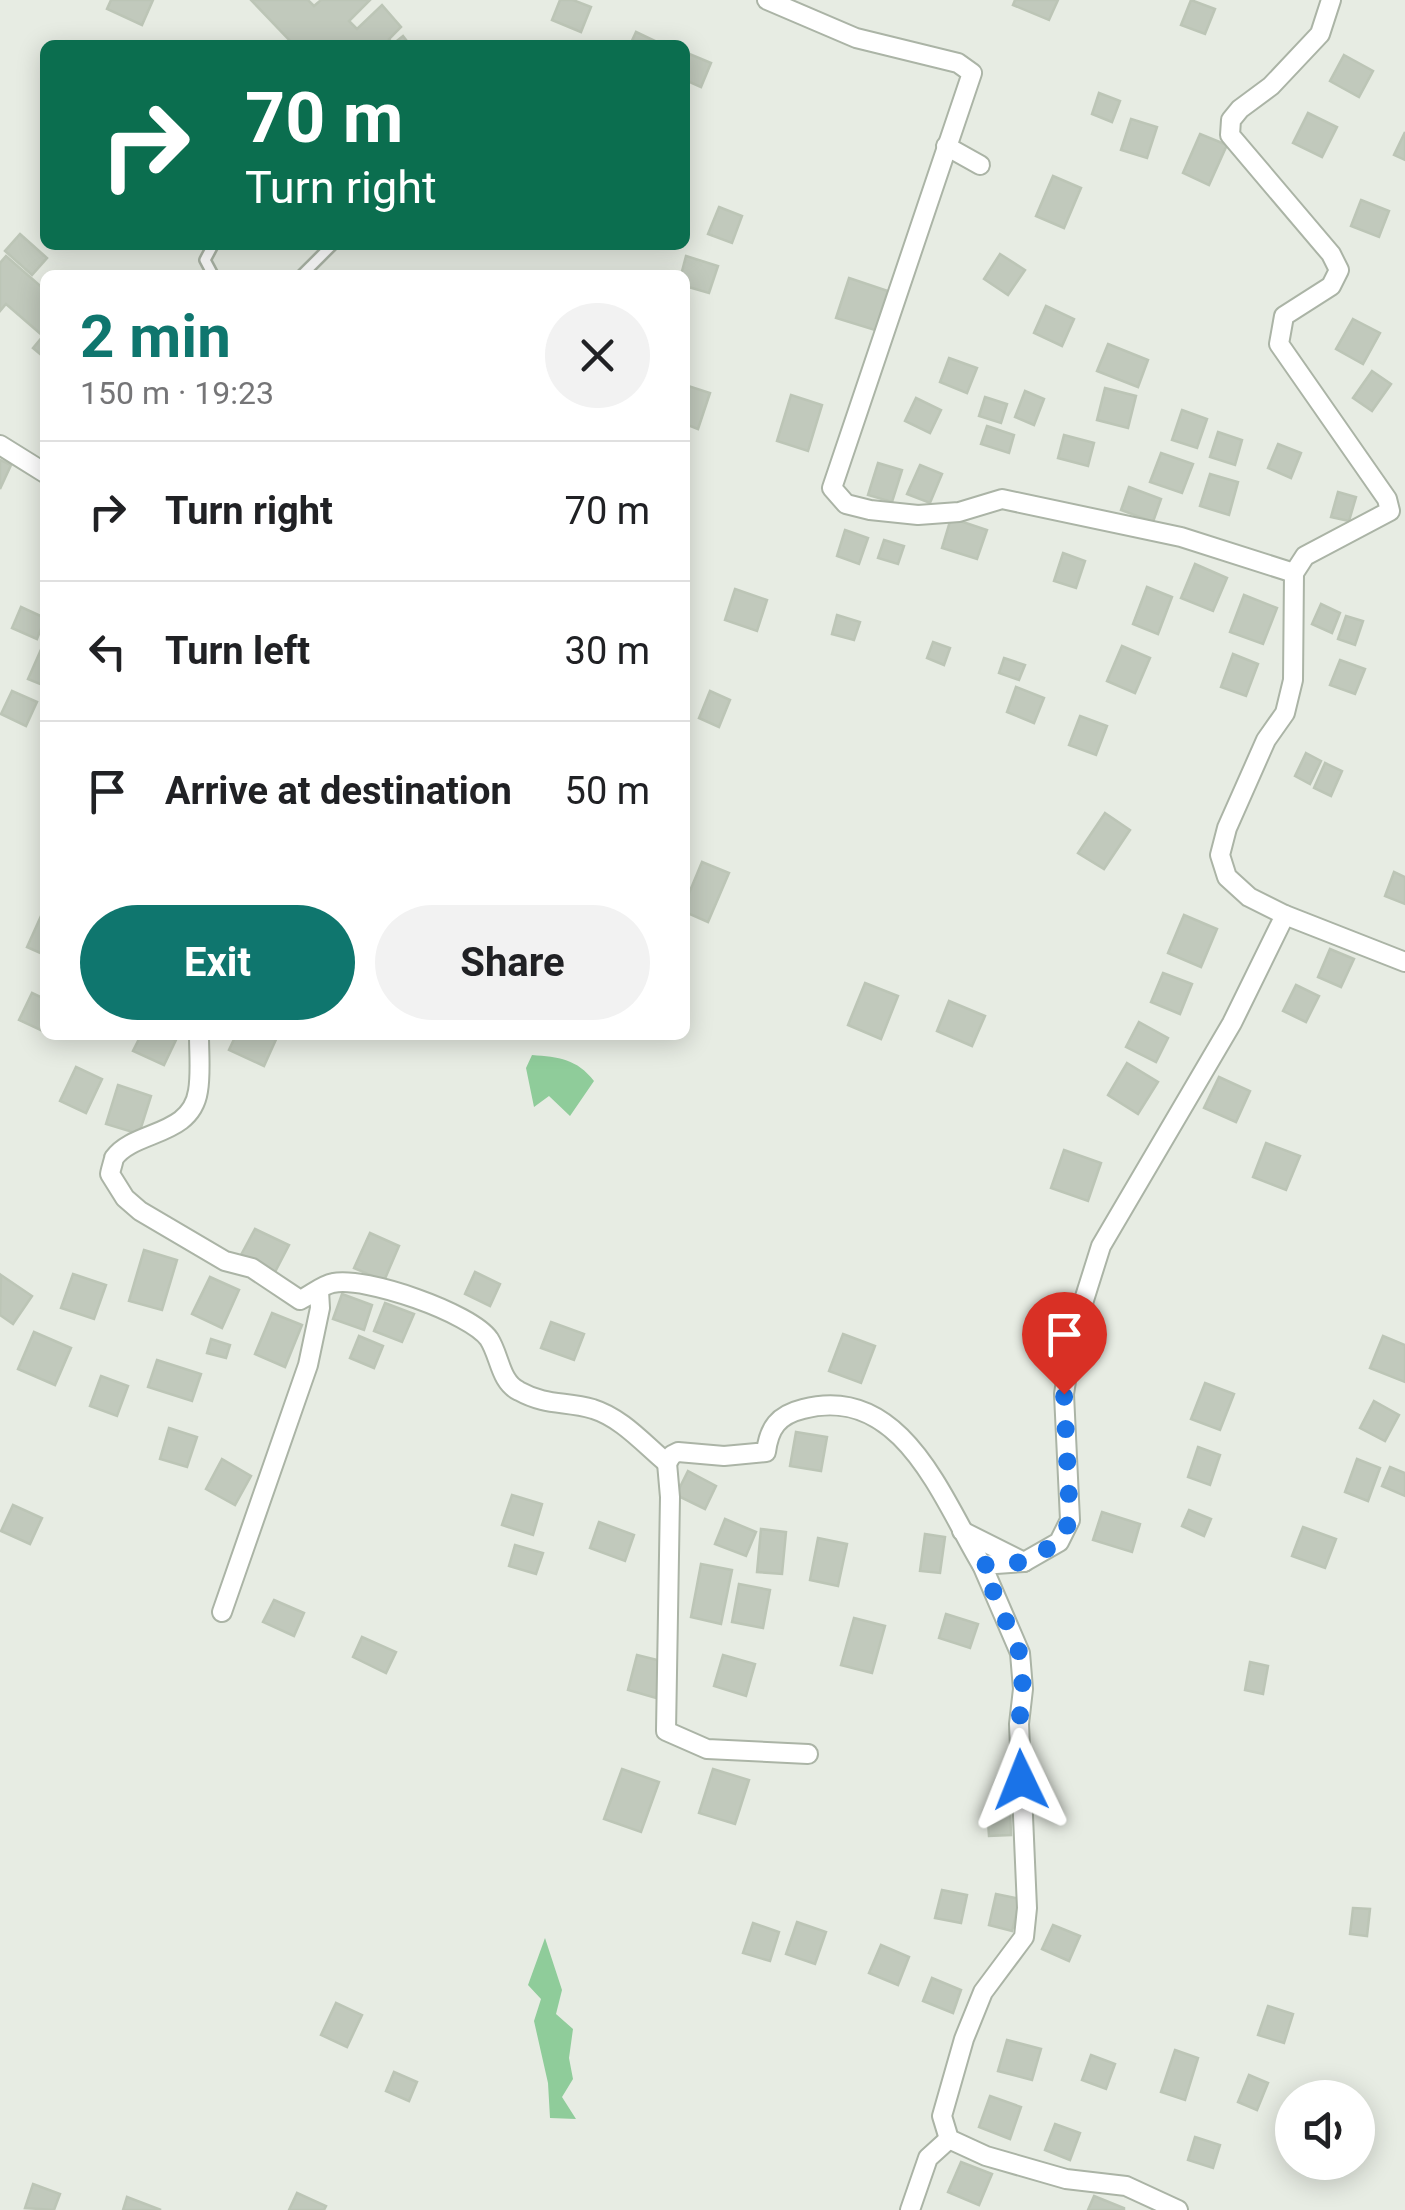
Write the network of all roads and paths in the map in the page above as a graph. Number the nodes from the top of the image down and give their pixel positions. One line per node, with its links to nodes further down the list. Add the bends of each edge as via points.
1 (767, 0): 3 (street, via 856,38 958,62 972,73)
2 (1331, 0): 9 (street, via 1320,34 1240,108 1230,136 1339,270 1331,286 1284,316 1279,344)
3 (946, 146): 4 (street); 10 (street, via 832,488 846,504 918,514 959,512 1002,499 1181,537)
4 (980, 165)
5 (327, 250): 6 (lane)
6 (307, 270)
7 (0, 444): 8 (street)
8 (36, 461)
9 (1398, 508): 10 (street, via 1305,556)
10 (1294, 573): 11 (street, via 1293,680 1285,713 1266,740 1220,856 1227,876 1249,897)
11 (1284, 915): 12 (street); 17 (street, via 1232,1024 1101,1246 1073,1335 1064,1394 1070,1520 1059,1542)
12 (1405, 962)
13 (200, 1040): 14 (street, via 198,1092 190,1112 132,1145 114,1159 110,1174 140,1211 225,1261 252,1268 300,1300)
14 (319, 1291): 15 (street, via 351,1281 466,1319 491,1341 514,1390 616,1418); 19 (street, via 308,1366)
15 (666, 1463): 16 (street, via 678,1452 766,1452 769,1431 782,1417 837,1406 898,1430); 20 (street, via 666,1732 707,1749)
16 (961, 1530): 17 (street); 18 (street)
17 (1024, 1562): 18 (street)
18 (982, 1565): 21 (street, via 1020,1654 1027,1908 1024,1938 983,1992 964,2039 942,2116)
19 (222, 1612)
20 (808, 1754)
21 (950, 2139): 22 (street, via 928,2158); 23 (street, via 1066,2179 1126,2186)
22 (910, 2210)
23 (1178, 2210)

